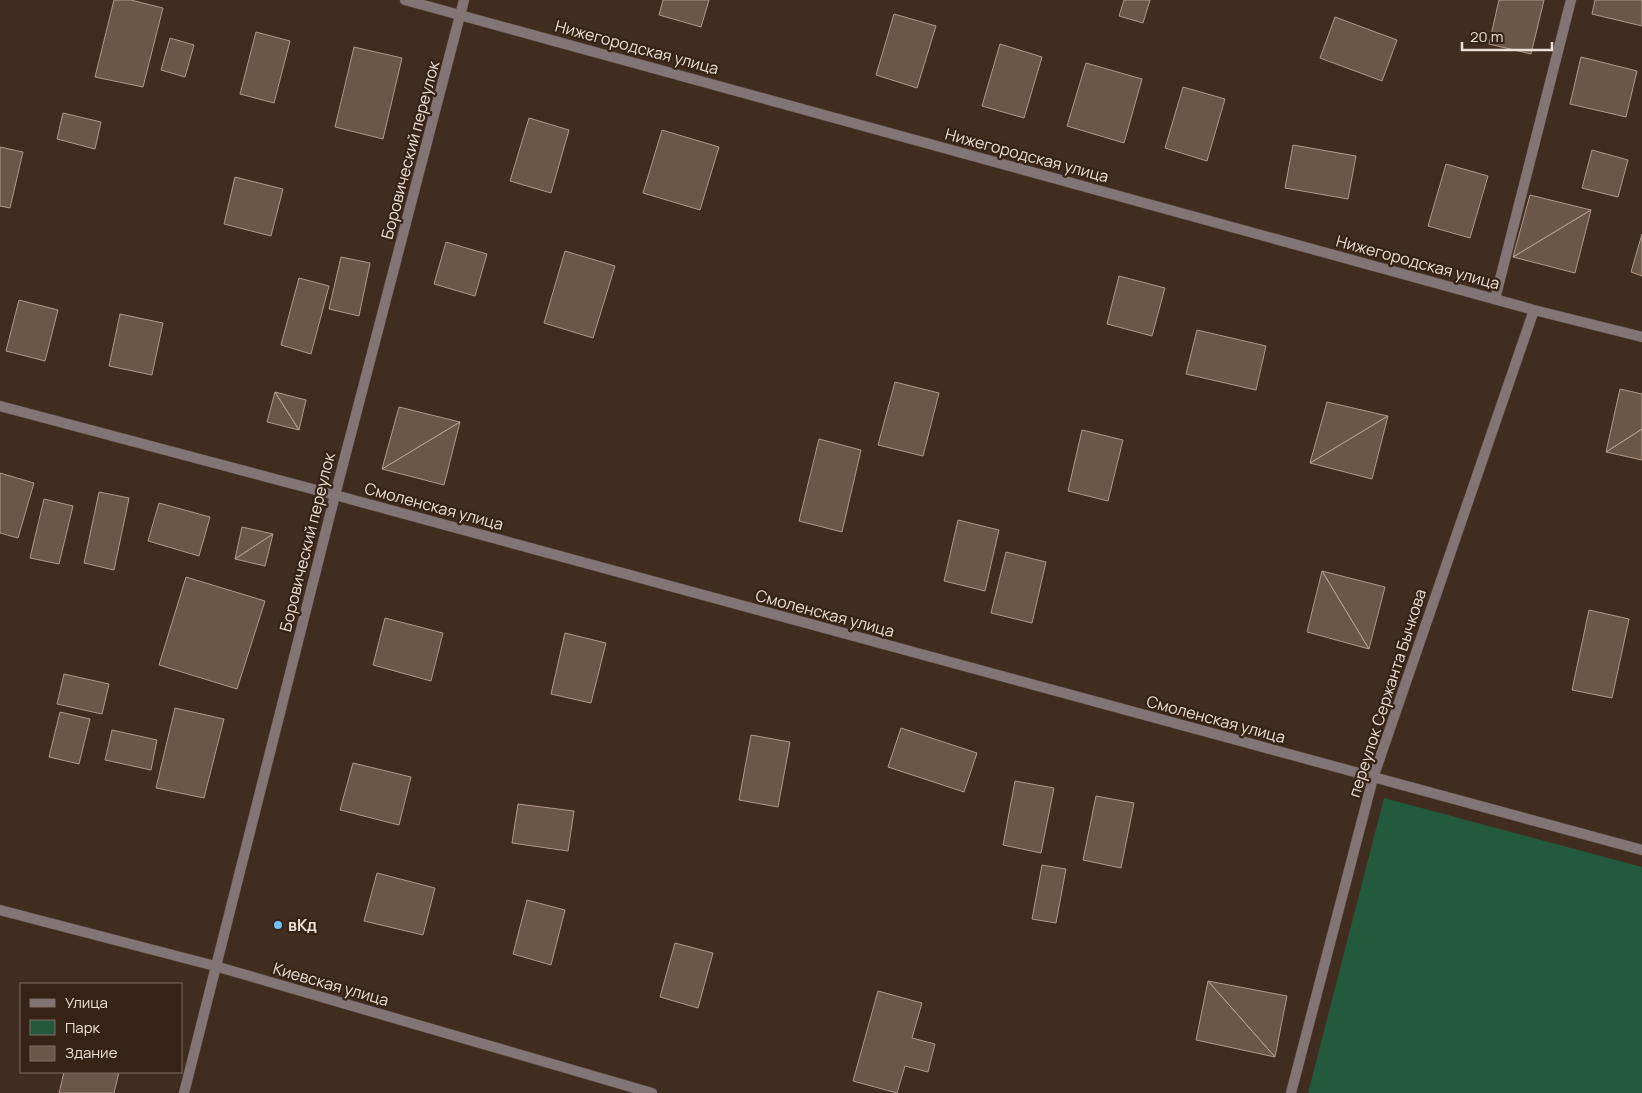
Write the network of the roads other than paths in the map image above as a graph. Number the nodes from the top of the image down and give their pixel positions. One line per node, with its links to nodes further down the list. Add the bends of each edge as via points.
1 (405, 0): 4 (street, Нижегородская улица)
2 (464, 0): 4 (street, Боровический переулок)
3 (1571, 0): 5 (street)
4 (460, 15): 5 (street, Нижегородская улица); 9 (street, Боровический переулок)
5 (1495, 299): 6 (street, Нижегородская улица)
6 (1534, 310): 7 (street, Нижегородская улица); 10 (street, переулок Сержанта Бычкова)
7 (1642, 337)
8 (0, 406): 9 (street, Смоленская улица)
9 (335, 495): 10 (street, Смоленская улица); 13 (street, Боровический переулок)
10 (1373, 778): 11 (street, Смоленская улица); 16 (street, переулок Сержанта Бычкова)
11 (1642, 850)
12 (0, 910): 13 (street, Киевская улица)
13 (215, 966): 14 (street, Боровический переулок); 15 (street, Киевская улица)
14 (184, 1093)
15 (652, 1093)
16 (1291, 1093)

